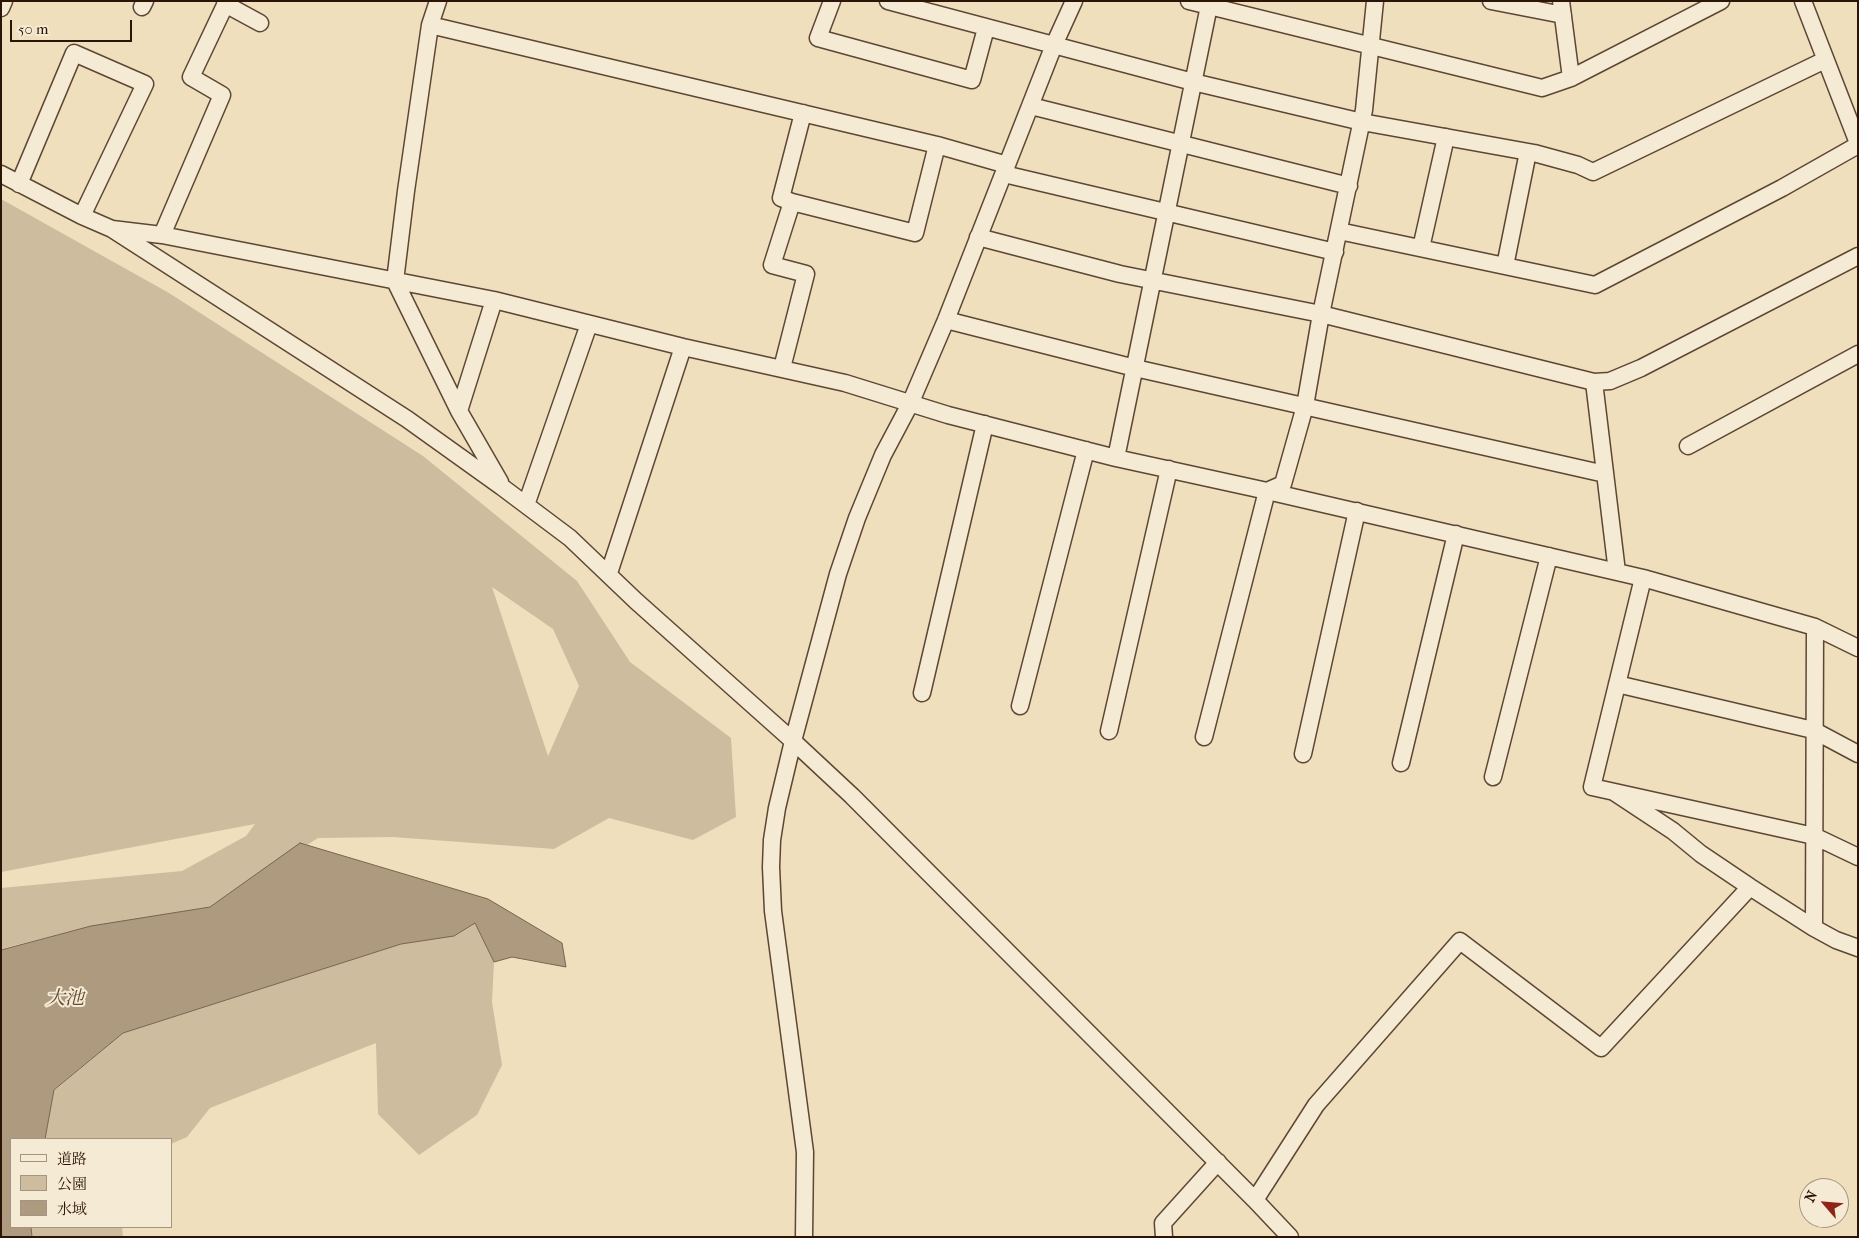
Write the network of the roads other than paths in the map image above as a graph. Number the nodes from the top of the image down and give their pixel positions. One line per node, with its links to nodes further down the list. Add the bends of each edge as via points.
1 (4, 1): 13 (street)
2 (438, 1): 16 (street)
3 (832, 1): 17 (street, via 818,38 972,80)
4 (888, 1): 17 (street)
5 (1074, 1): 18 (street)
6 (1189, 1): 12 (street)
7 (1376, 1): 19 (street)
8 (1491, 1): 14 (street)
9 (1721, 1): 21 (street)
10 (1803, 1): 20 (street)
11 (226, 3): 15 (street); 40 (street, via 190,78 222,95)
12 (1210, 3): 19 (street); 22 (street)
13 (1, 8)
14 (1562, 8): 21 (street)
15 (260, 23)
16 (430, 25): 24 (street); 47 (street)
17 (986, 28): 18 (street)
18 (1054, 45): 22 (street); 23 (street)
19 (1371, 47): 21 (street, via 1542,88); 25 (street)
20 (1825, 60): 27 (street); 30 (street, via 1593,172)
21 (1571, 78)
22 (1194, 82): 25 (street); 29 (street)
23 (1031, 106): 29 (street); 31 (street)
24 (803, 114): 28 (street); 35 (street, via 781,198)
25 (1362, 122): 26 (street); 34 (street)
26 (1446, 138): 30 (street); 42 (street)
27 (1858, 144): 45 (street, via 1782,188 1595,285)
28 (937, 145): 31 (street); 35 (street, via 915,233)
29 (1181, 145): 34 (street); 36 (street)
30 (1528, 152): 45 (street)
31 (1005, 170): 36 (street); 41 (street)
32 (1, 174): 33 (street)
33 (19, 184): 37 (street); 37 (street, via 74,53 145,84)
34 (1349, 186): 39 (street)
35 (792, 202): 54 (street, via 772,265 806,274)
36 (1166, 214): 43 (street); 46 (street)
37 (82, 216): 38 (street)
38 (112, 230): 40 (street); 66 (street, via 407,420)
39 (1339, 231): 42 (street); 43 (street)
40 (162, 235): 47 (street)
41 (978, 237): 46 (street); 50 (street)
42 (1421, 248): 45 (street)
43 (1335, 252): 49 (street)
44 (1858, 256): 56 (street, via 1641,368 1610,381)
45 (1505, 266)
46 (1153, 280): 49 (street); 55 (street)
47 (395, 281): 48 (street); 59 (street)
48 (494, 300): 51 (street); 59 (street)
49 (1321, 314): 56 (street); 58 (street)
50 (946, 320): 55 (street); 57 (street)
51 (589, 324): 52 (street); 68 (street)
52 (683, 347): 54 (street); 73 (street)
53 (1858, 354): 61 (street)
54 (782, 368): 57 (street, via 845,383)
55 (1135, 368): 58 (street); 63 (street)
56 (1594, 382): 65 (street)
57 (910, 404): 60 (street); 83 (street, via 883,455 857,518 838,574)
58 (1304, 406): 65 (street); 67 (street, via 1283,484)
59 (459, 411): 66 (street)
60 (985, 424): 62 (street); 78 (street)
61 (1688, 446)
62 (1086, 450): 63 (street); 79 (street)
63 (1116, 458): 64 (street)
64 (1170, 470): 67 (street); 81 (street)
65 (1605, 474): 72 (street)
66 (502, 486): 68 (street)
67 (1267, 491): 69 (street); 82 (street)
68 (526, 505): 73 (street, via 570,538)
69 (1357, 511): 70 (street); 84 (street)
70 (1456, 534): 71 (street); 86 (street)
71 (1549, 556): 72 (street); 87 (street)
72 (1617, 572): 74 (street)
73 (608, 574): 83 (street)
74 (1643, 578): 75 (street); 77 (street)
75 (1815, 627): 76 (street); 80 (street)
76 (1858, 648)
77 (1617, 684): 80 (street); 88 (street, via 1592,787)
78 (922, 693)
79 (1020, 706)
80 (1814, 730): 85 (street); 89 (street)
81 (1109, 731)
82 (1204, 737)
83 (793, 741): 94 (street); 96 (street, via 772,840 771,867 804,1152)
84 (1303, 754)
85 (1858, 754)
86 (1401, 763)
87 (1493, 777)
88 (1614, 792): 89 (street); 91 (street)
89 (1814, 836): 90 (street); 92 (street)
90 (1858, 857)
91 (1750, 887): 92 (street); 95 (street, via 1601,1048 1460,941 1316,1105)
92 (1814, 928): 93 (street)
93 (1858, 948)
94 (1218, 1162): 95 (street); 97 (street, via 1163,1223)
95 (1255, 1200): 98 (street)
96 (804, 1237)
97 (1164, 1237)
98 (1290, 1237)

